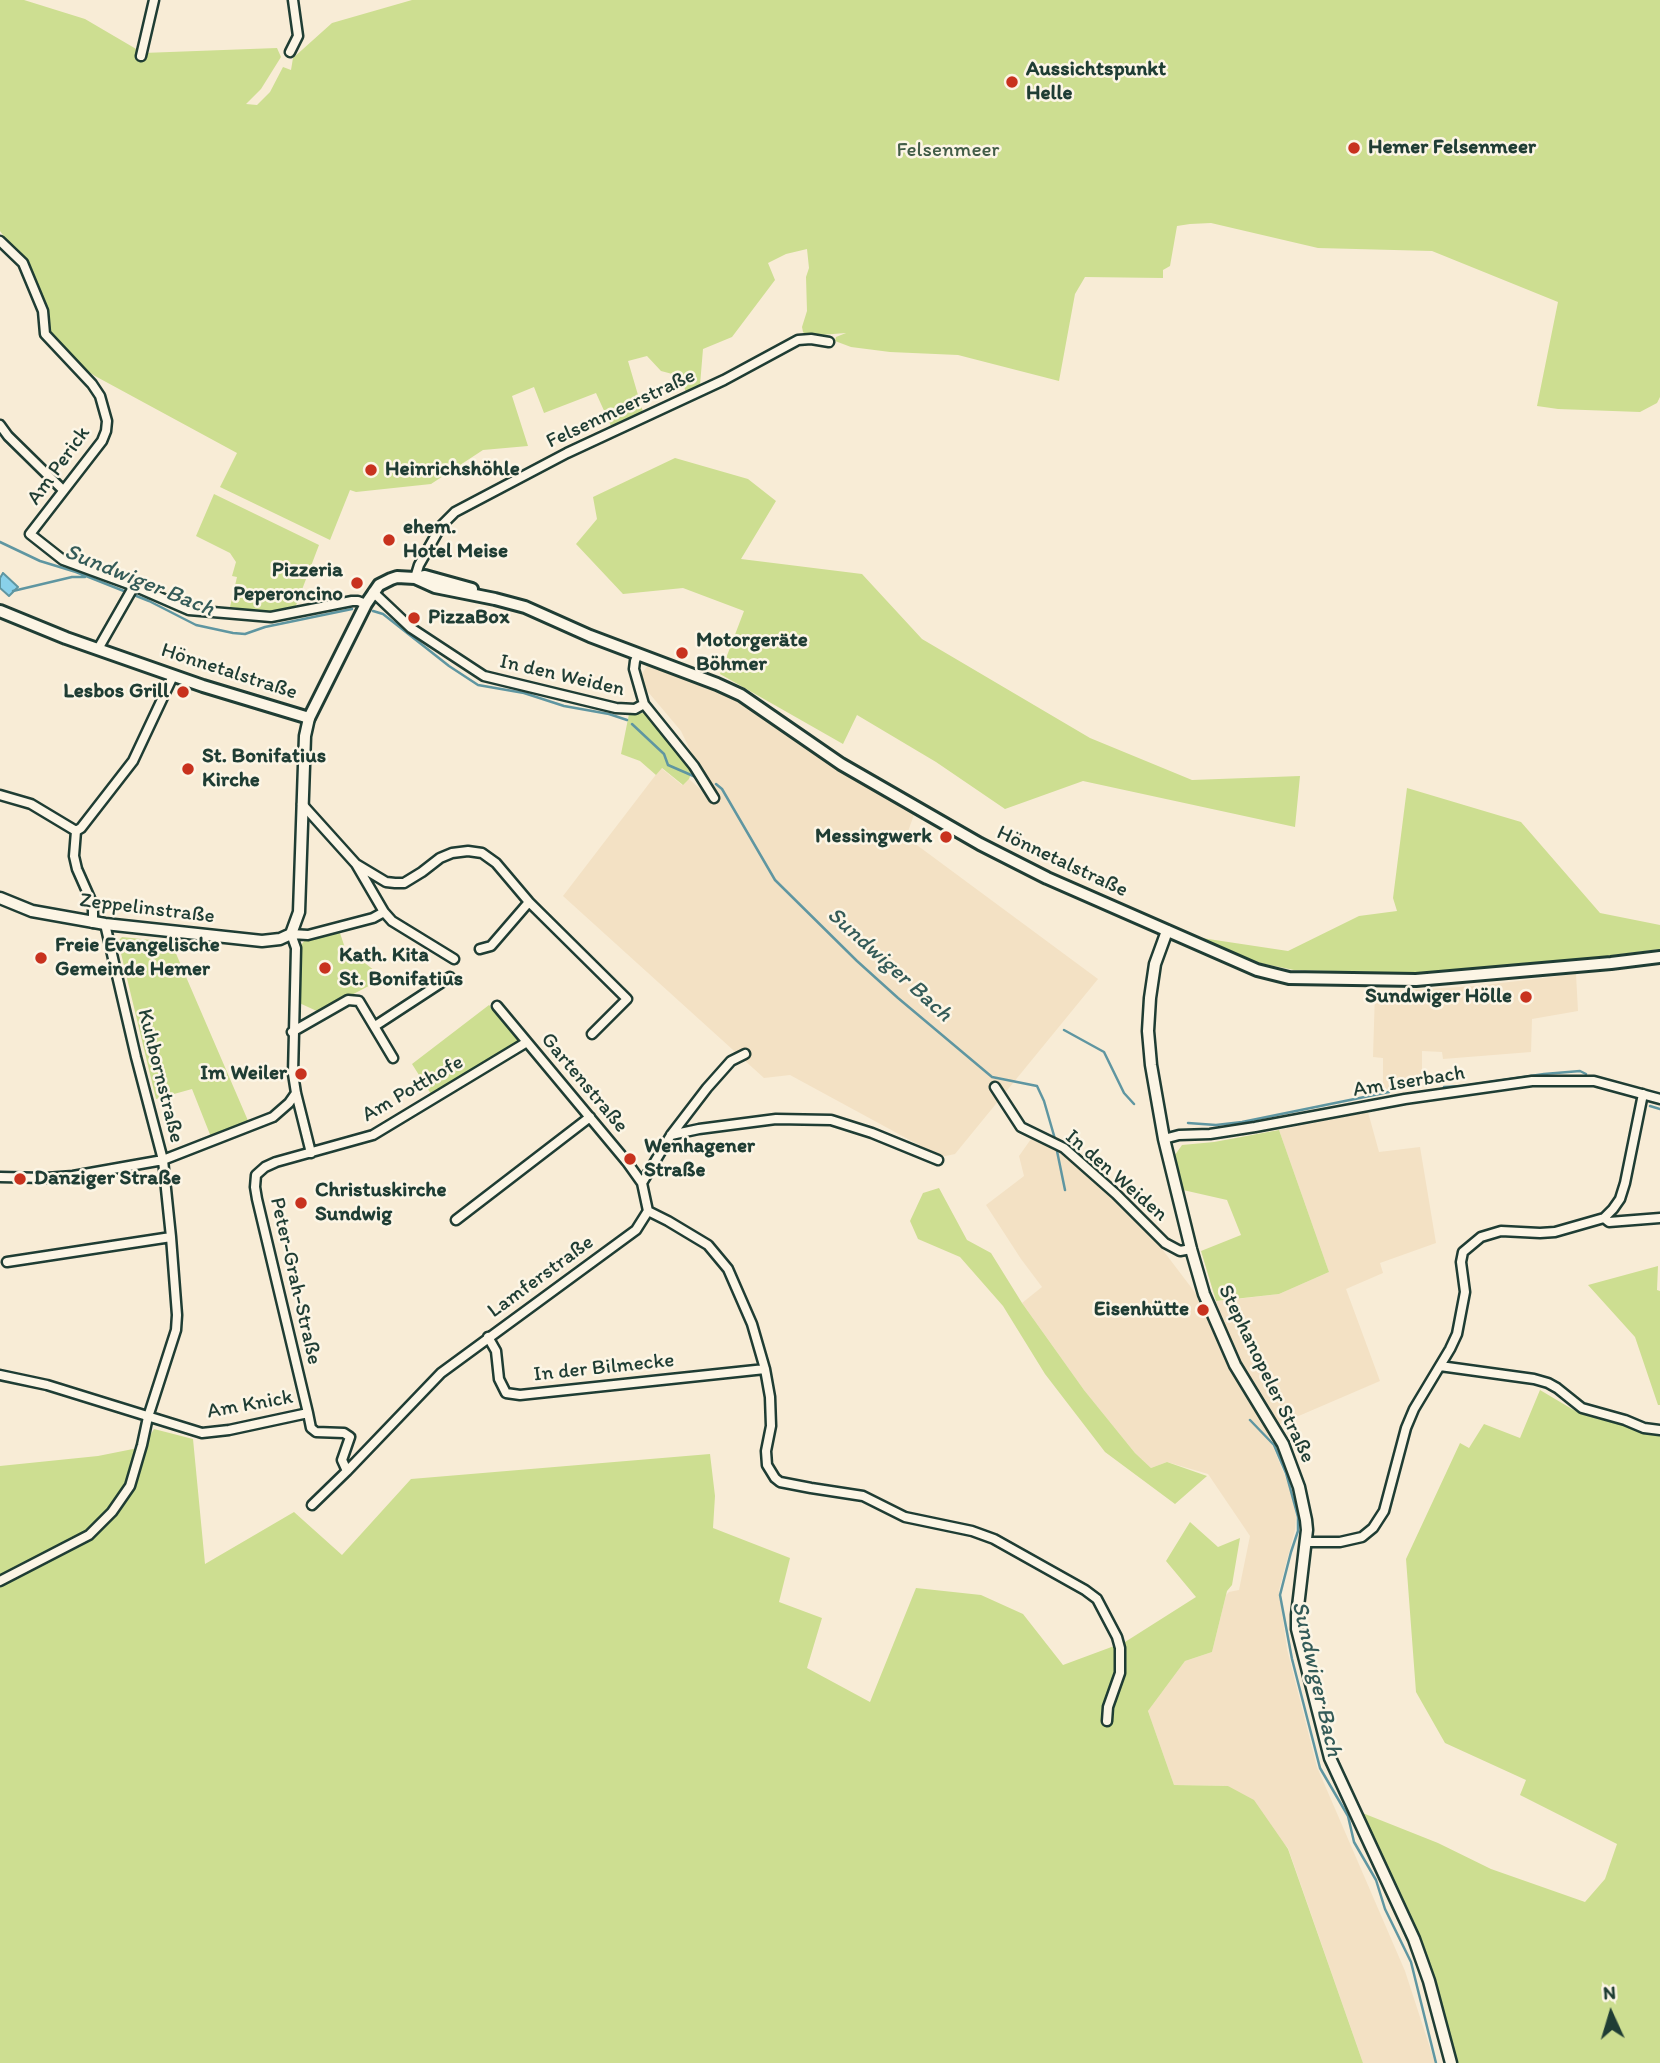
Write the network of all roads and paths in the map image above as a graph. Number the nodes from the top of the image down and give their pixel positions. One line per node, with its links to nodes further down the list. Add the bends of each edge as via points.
1 (154, 0): 4 (street)
2 (293, 0): 3 (street, via 299,28)
3 (290, 52)
4 (141, 56)
5 (0, 241): 8 (street, Am Perick, via 23,263 43,311 45,334 92,384 107,421 102,441)
6 (829, 342): 9 (street, Felsenmeerstraße, via 798,340 455,512 441,526)
7 (0, 425): 8 (street)
8 (63, 490): 10 (street, Am Perick, via 30,534 63,560)
9 (415, 578): 11 (main road, Hönnetalstraße, via 391,579); 15 (main road, Hönnetalstraße, via 437,578 526,607)
10 (133, 587): 12 (street, via 182,608 271,617 352,601); 14 (street)
11 (373, 592): 12 (main road, Hönnetalstraße); 17 (street, In den Weiden, via 411,628 484,676 616,708 635,709)
12 (366, 604): 18 (main road, Hönnetalstraße)
13 (0, 611): 14 (main road, Hönnetalstraße)
14 (98, 649): 16 (main road, Hönnetalstraße)
15 (638, 654): 17 (street, In den Weiden, via 634,669); 29 (main road, Hönnetalstraße, via 741,695 841,764 949,827 1046,878)
16 (173, 676): 18 (main road, Hönnetalstraße); 22 (street, via 133,761)
17 (644, 704): 20 (street, In den Weiden)
18 (309, 718): 21 (street)
19 (0, 795): 22 (street, via 31,804)
20 (714, 798)
21 (302, 804): 23 (street, Gartenstraße); 30 (street, via 299,912)
22 (76, 831): 27 (street, via 74,856 93,905)
23 (356, 864): 25 (street, Gartenstraße, via 386,882 404,883 440,858 468,851 482,853); 26 (street, Gartenstraße)
24 (0, 898): 27 (street, Zeppelinstraße, via 32,911)
25 (529, 902): 31 (street, via 491,946); 38 (street, Gartenstraße, via 627,999)
26 (384, 912): 30 (street, via 308,935); 33 (street, Gartenstraße)
27 (93, 922): 28 (street, Zeppelinstraße)
28 (105, 924): 30 (street, Zeppelinstraße, via 262,941); 50 (street, Kuhbornstraße)
29 (1167, 932): 32 (main road, Hönnetalstraße, via 1256,970 1289,978 1416,980); 48 (street, Stephanopeler Straße, via 1155,964 1148,1014)
30 (291, 934): 37 (street, via 296,948)
31 (480, 949)
32 (1660, 957)
33 (454, 959)
34 (450, 977): 36 (street)
35 (497, 1006): 39 (street, Gartenstraße)
36 (375, 1027): 37 (street, via 359,1001 348,1000); 41 (street)
37 (292, 1032): 43 (street)
38 (592, 1034)
39 (527, 1042): 46 (street, Gartenstraße); 49 (street, Am Potthofe, via 373,1135)
40 (745, 1054): 47 (street, via 731,1061 707,1087)
41 (393, 1058)
42 (995, 1087): 59 (street, In den Weiden, via 1021,1127 1064,1148 1165,1243 1180,1251)
43 (296, 1093): 49 (street); 50 (street, via 273,1116)
44 (1643, 1094): 45 (street, Am Iserbach); 48 (street, Am Iserbach, via 1594,1081 1532,1081); 55 (street, via 1620,1199)
45 (1660, 1099)
46 (590, 1117): 53 (street, Gartenstraße); 57 (street)
47 (671, 1135): 51 (street, via 776,1119 831,1121); 53 (street)
48 (1164, 1139): 59 (street, Stephanopeler Straße)
49 (311, 1153): 65 (street, Peter-Grah-Straße, via 265,1167 256,1175 255,1187)
50 (163, 1160): 52 (street, via 73,1176); 58 (street, Kuhbornstraße)
51 (938, 1160)
52 (0, 1177)
53 (642, 1183): 54 (street)
54 (648, 1211): 61 (street, Lamferstraße, via 636,1230); 63 (street, via 708,1245 728,1269)
55 (1604, 1218): 56 (street, via 1609,1222); 62 (street, via 1555,1232 1501,1230 1471,1244 1461,1262 1465,1292 1457,1334)
56 (1660, 1219)
57 (456, 1220)
58 (171, 1237): 60 (street); 66 (street, Kuhbornstraße, via 176,1330)
59 (1191, 1249): 70 (street, Stephanopeler Straße, via 1201,1286 1235,1365 1283,1444 1303,1503)
60 (7, 1262)
61 (488, 1337): 63 (street, In der Bilmecke, via 506,1393 520,1395); 68 (street, Lamferstraße, via 441,1373)
62 (1440, 1366): 67 (street, via 1548,1383 1582,1408); 70 (street, via 1413,1409 1384,1511 1373,1528 1362,1537 1340,1542)
63 (765, 1369): 72 (street, via 771,1426 767,1465 780,1482 863,1496 905,1517 994,1539 1097,1599 1120,1648 1120,1673)
64 (0, 1375): 66 (street, Am Knick)
65 (308, 1413): 66 (street, Am Knick, via 202,1433); 68 (street, Am Knick, via 316,1432 350,1437 342,1460)
66 (148, 1417): 71 (street, Kuhbornstraße, via 130,1486 113,1512 89,1535)
67 (1660, 1430)
68 (347, 1471): 69 (street, Lamferstraße)
69 (312, 1505)
70 (1306, 1542): 73 (street, Stephanopeler Straße, via 1297,1623 1330,1758 1414,1939)
71 (0, 1581)
72 (1107, 1721)
73 (1451, 2063)

